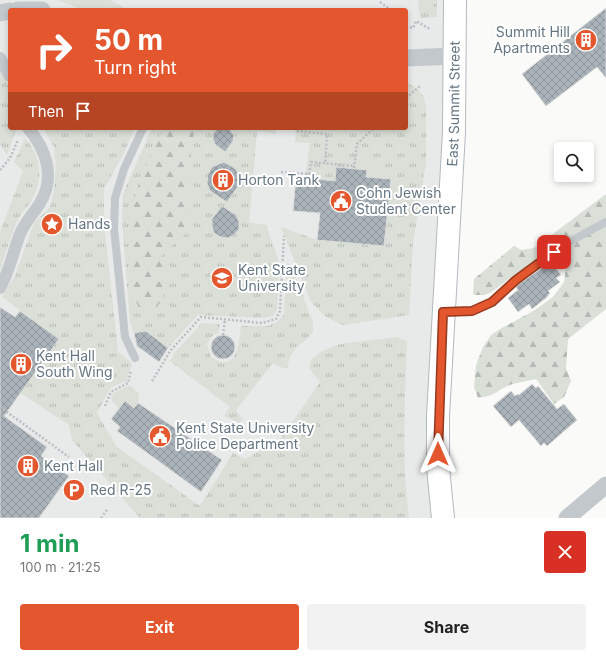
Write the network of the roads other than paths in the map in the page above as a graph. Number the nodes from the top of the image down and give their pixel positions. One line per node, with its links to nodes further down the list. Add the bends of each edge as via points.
1 (455, 0): 2 (main road, East Summit Street)
2 (454, 56): 4 (street); 10 (main road, East Summit Street, via 454,132)
3 (0, 58): 5 (street)
4 (408, 58)
5 (8, 72)
6 (30, 130): 9 (street, via 40,144 47,162 47,186 40,203 21,232 12,263)
7 (142, 130): 11 (lane, via 124,169 115,198 114,228 125,337)
8 (606, 222): 10 (lane, via 567,242 516,280 492,302 472,311)
9 (0, 288)
10 (443, 312): 13 (main road, East Summit Street, via 438,467)
11 (135, 358)
12 (606, 485): 14 (street)
13 (443, 518)
14 (567, 518)

